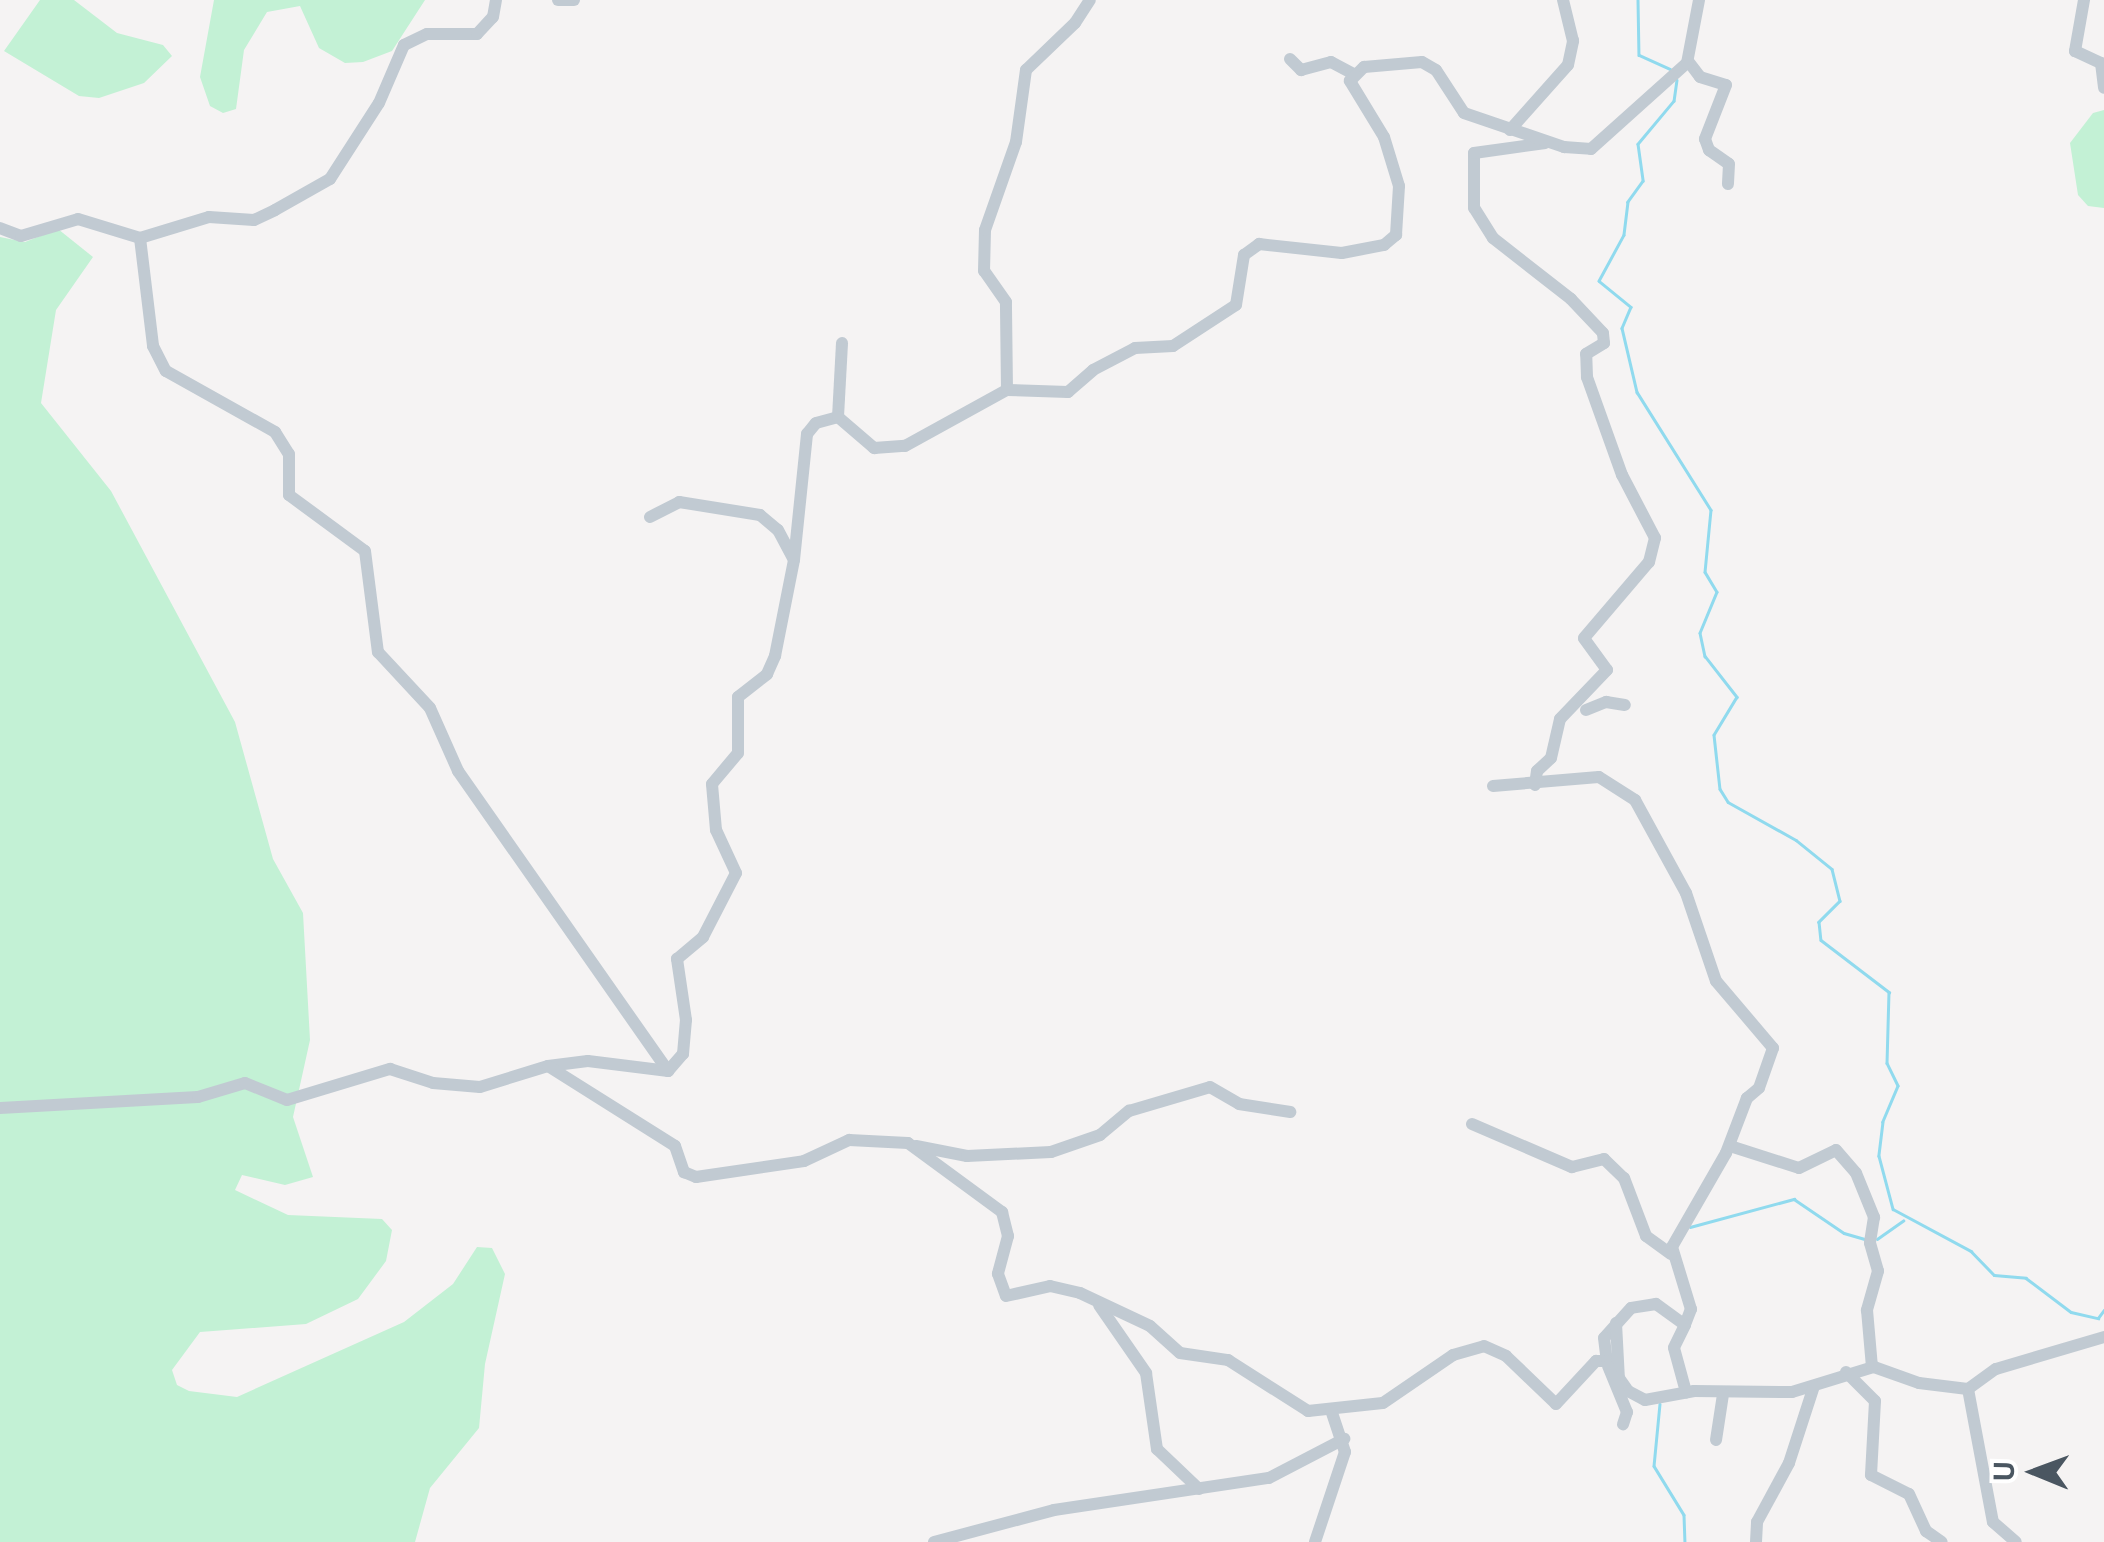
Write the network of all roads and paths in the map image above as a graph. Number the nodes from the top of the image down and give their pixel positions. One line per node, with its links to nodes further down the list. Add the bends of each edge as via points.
1 (496, 0): 16 (street, via 493,18 477,34 427,34 404,45 374,112 317,188 254,220 209,217)
2 (558, 0): 3 (street)
3 (574, 0)
4 (1090, 0): 18 (street, via 1076,24 1026,70 1016,142 985,230 984,271 1006,302)
5 (1563, 0): 12 (street, via 1573,41 1568,65)
6 (1699, 0): 9 (street)
7 (2084, 0): 11 (street, via 2075,51 2101,63)
8 (1290, 59): 10 (street, via 1302,70 1331,62)
9 (1688, 61): 13 (street, via 1591,149); 14 (street, via 1700,77 1726,85 1706,138 1708,150 1729,164)
10 (1352, 73): 12 (street, via 1422,62 1436,70 1464,113); 18 (street, via 1350,81 1394,160 1396,235 1366,253 1259,244 1244,255 1236,305 1173,346 1124,352 1068,392)
11 (2104, 88)
12 (1510, 130): 13 (street)
13 (1552, 144): 22 (street, via 1474,152 1471,198 1493,238 1571,298 1604,336 1586,354 1587,377 1622,475 1655,538 1649,562 1584,638 1587,650 1607,666)
14 (1728, 184)
15 (0, 228): 16 (street, via 22,236 78,219)
16 (140, 238): 29 (street, via 154,346 166,371 275,432 289,454 289,495 365,551 378,652 430,708 458,771)
17 (842, 343): 19 (street)
18 (1007, 390): 19 (street, via 930,435 888,450 874,448)
19 (838, 417): 21 (street, via 816,423 806,434)
20 (650, 517): 21 (street, via 679,502 760,515 778,530)
21 (794, 560): 29 (street, via 775,656 768,674 738,696 738,753 712,784 716,830 736,873 703,937 677,959 686,1044)
22 (1596, 680): 23 (street); 26 (street, via 1558,722 1551,758 1538,771)
23 (1606, 702): 24 (street); 25 (street)
24 (1625, 706)
25 (1586, 710)
26 (1536, 785): 27 (street); 34 (street, via 1599,776 1635,800 1686,893 1716,981 1772,1046)
27 (1493, 786)
28 (548, 1066): 29 (street, via 600,1061); 30 (street, via 480,1087 432,1083 390,1069 287,1100 245,1083 198,1096); 33 (street, via 675,1146 684,1172 696,1177 804,1161 849,1140)
29 (668, 1071)
30 (0, 1108)
31 (1290, 1112): 33 (street, via 1239,1104 1210,1087 1128,1111 1100,1135 1051,1152 967,1156)
32 (1472, 1124): 35 (street, via 1572,1167 1606,1161 1624,1178 1646,1236)
33 (916, 1146): 36 (street, via 1006,1219 998,1274 1006,1296 1056,1286)
34 (1730, 1146): 35 (street); 41 (street, via 1799,1168 1836,1150 1856,1173 1874,1217)
35 (1671, 1254): 38 (street, via 1690,1302)
36 (1099, 1304): 48 (street, via 1150,1326 1180,1353 1228,1360 1297,1408); 52 (street, via 1146,1372 1157,1449)
37 (1616, 1323): 38 (street, via 1631,1308 1656,1304); 40 (street, via 1604,1338); 43 (street)
38 (1685, 1325): 46 (street, via 1674,1348)
39 (2104, 1337): 45 (street, via 1996,1370)
40 (1608, 1362): 43 (street); 48 (street, via 1592,1362 1556,1404 1506,1356 1484,1346 1453,1356 1382,1403); 49 (street, via 1608,1380 1627,1412)
41 (1872, 1367): 42 (street); 45 (street, via 1918,1383)
42 (1846, 1372): 44 (street); 57 (street, via 1876,1401 1872,1476 1909,1494 1926,1531)
43 (1619, 1380): 46 (street, via 1645,1400)
44 (1814, 1386): 47 (street); 56 (street, via 1789,1463 1757,1522)
45 (1968, 1388): 53 (street, via 1992,1518)
46 (1686, 1392): 47 (street)
47 (1723, 1394): 51 (street)
48 (1331, 1410): 50 (street)
49 (1624, 1424)
50 (1344, 1439): 52 (street, via 1282,1474); 55 (street)
51 (1716, 1440)
52 (1199, 1488): 54 (street, via 1054,1510)
53 (2010, 1541)
54 (934, 1542)
55 (1315, 1542)
56 (1756, 1542)
57 (1942, 1542)

